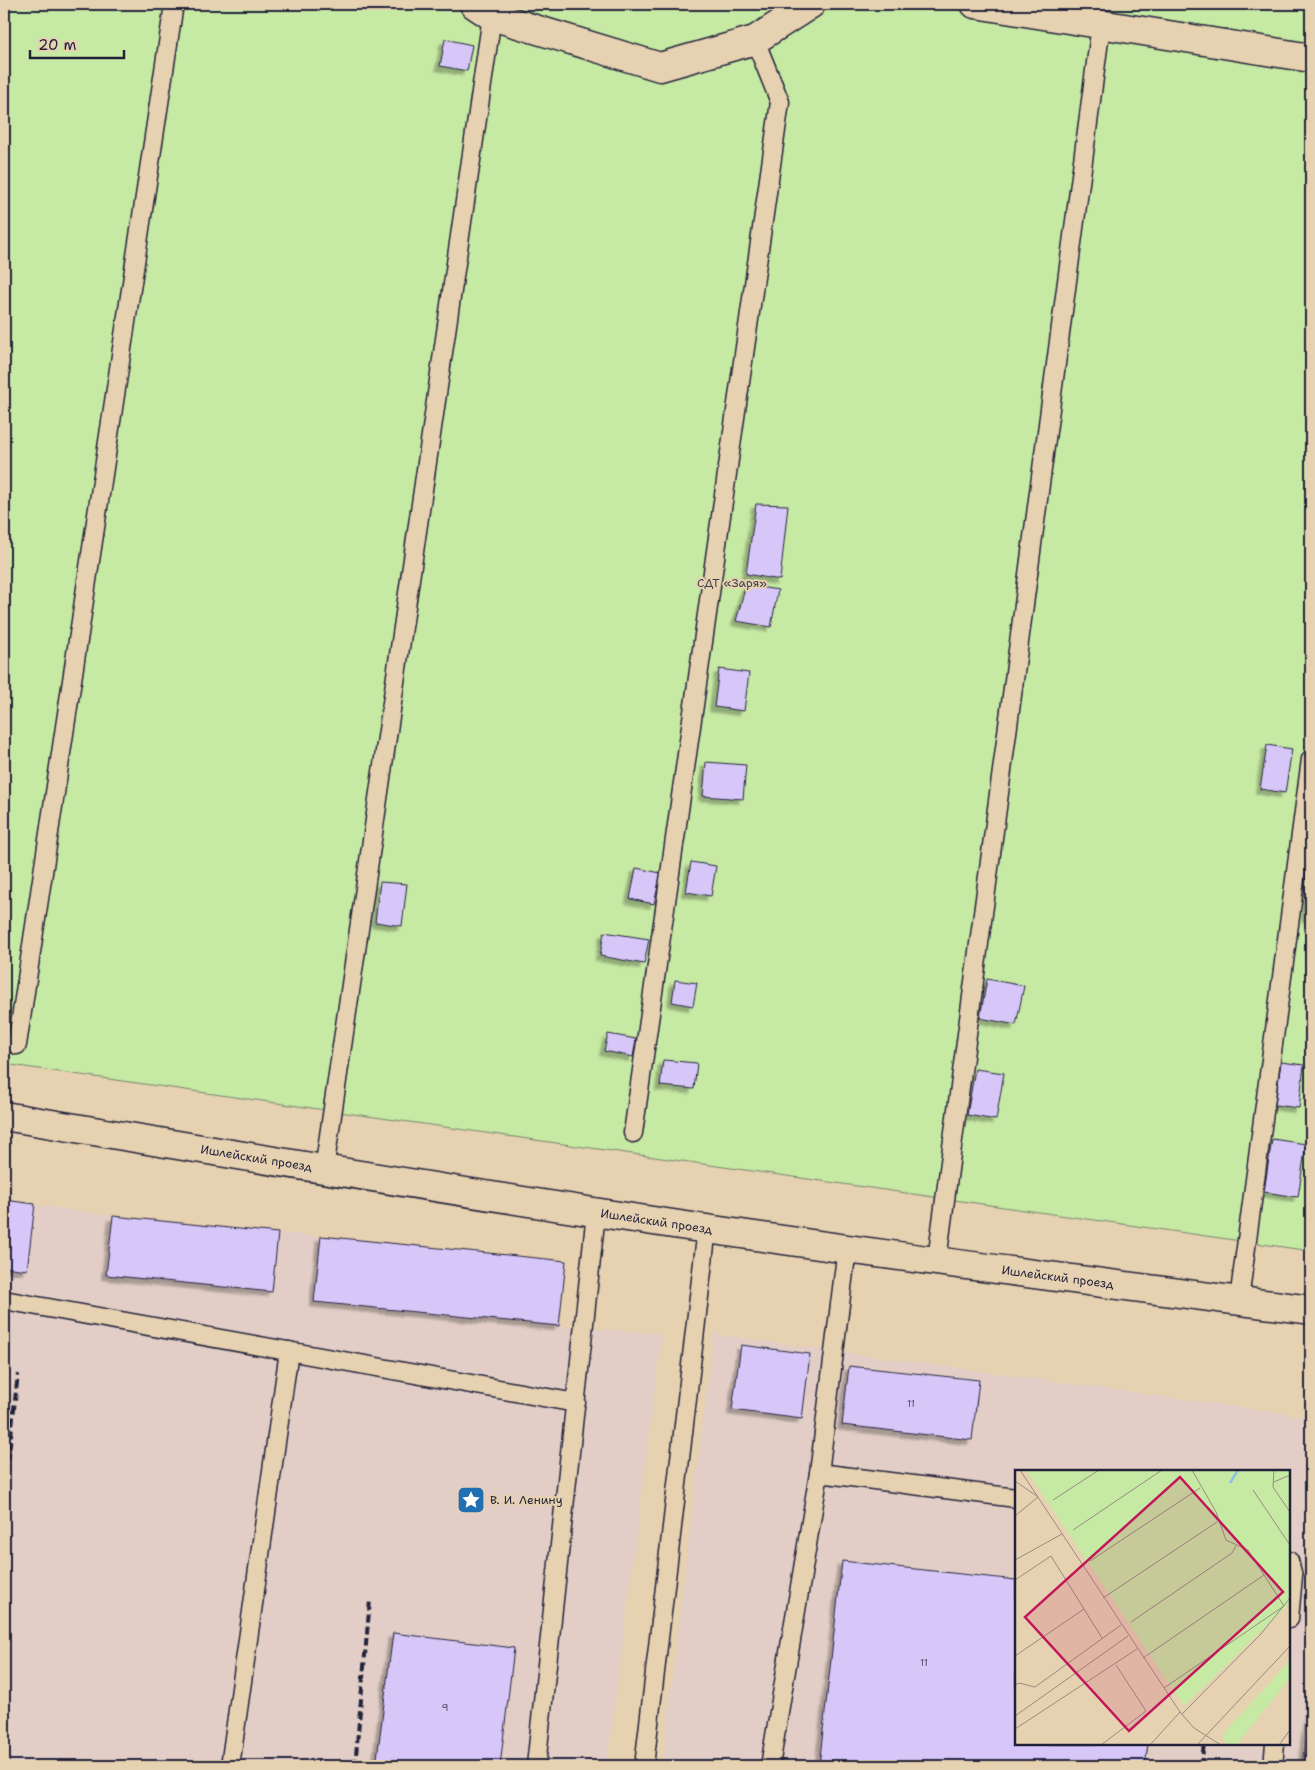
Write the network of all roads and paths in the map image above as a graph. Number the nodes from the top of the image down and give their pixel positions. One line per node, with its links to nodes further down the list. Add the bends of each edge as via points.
1 (174, 4): 9 (lane)
2 (811, 4): 6 (street)
3 (975, 4): 5 (street)
4 (483, 10): 6 (street, via 660,67); 12 (lane)
5 (1101, 25): 7 (street); 16 (lane)
6 (755, 40): 11 (lane, via 780,102)
7 (1311, 58)
8 (1311, 759): 18 (lane)
9 (17, 1045)
10 (4, 1116): 12 (street, Ишлейский проезд)
11 (633, 1132)
12 (324, 1170): 13 (street, Ишлейский проезд)
13 (596, 1213): 14 (street, Ишлейский проезд); 21 (lane)
14 (706, 1228): 15 (street, Ишлейский проезд); 29 (lane)
15 (847, 1248): 16 (street, Ишлейский проезд); 22 (lane)
16 (937, 1260): 18 (street, Ишлейский проезд)
17 (4, 1300): 20 (lane)
18 (1239, 1300): 19 (street, Ишлейский проезд)
19 (1311, 1310)
20 (289, 1351): 21 (lane); 27 (lane)
21 (576, 1403): 28 (lane)
22 (819, 1473): 23 (lane); 30 (lane)
23 (1015, 1498)
24 (1290, 1564): 25 (lane, via 1293,1576)
25 (1290, 1608)
26 (1275, 1745): 31 (lane)
27 (230, 1766)
28 (536, 1766)
29 (644, 1766)
30 (770, 1766)
31 (1273, 1766)

